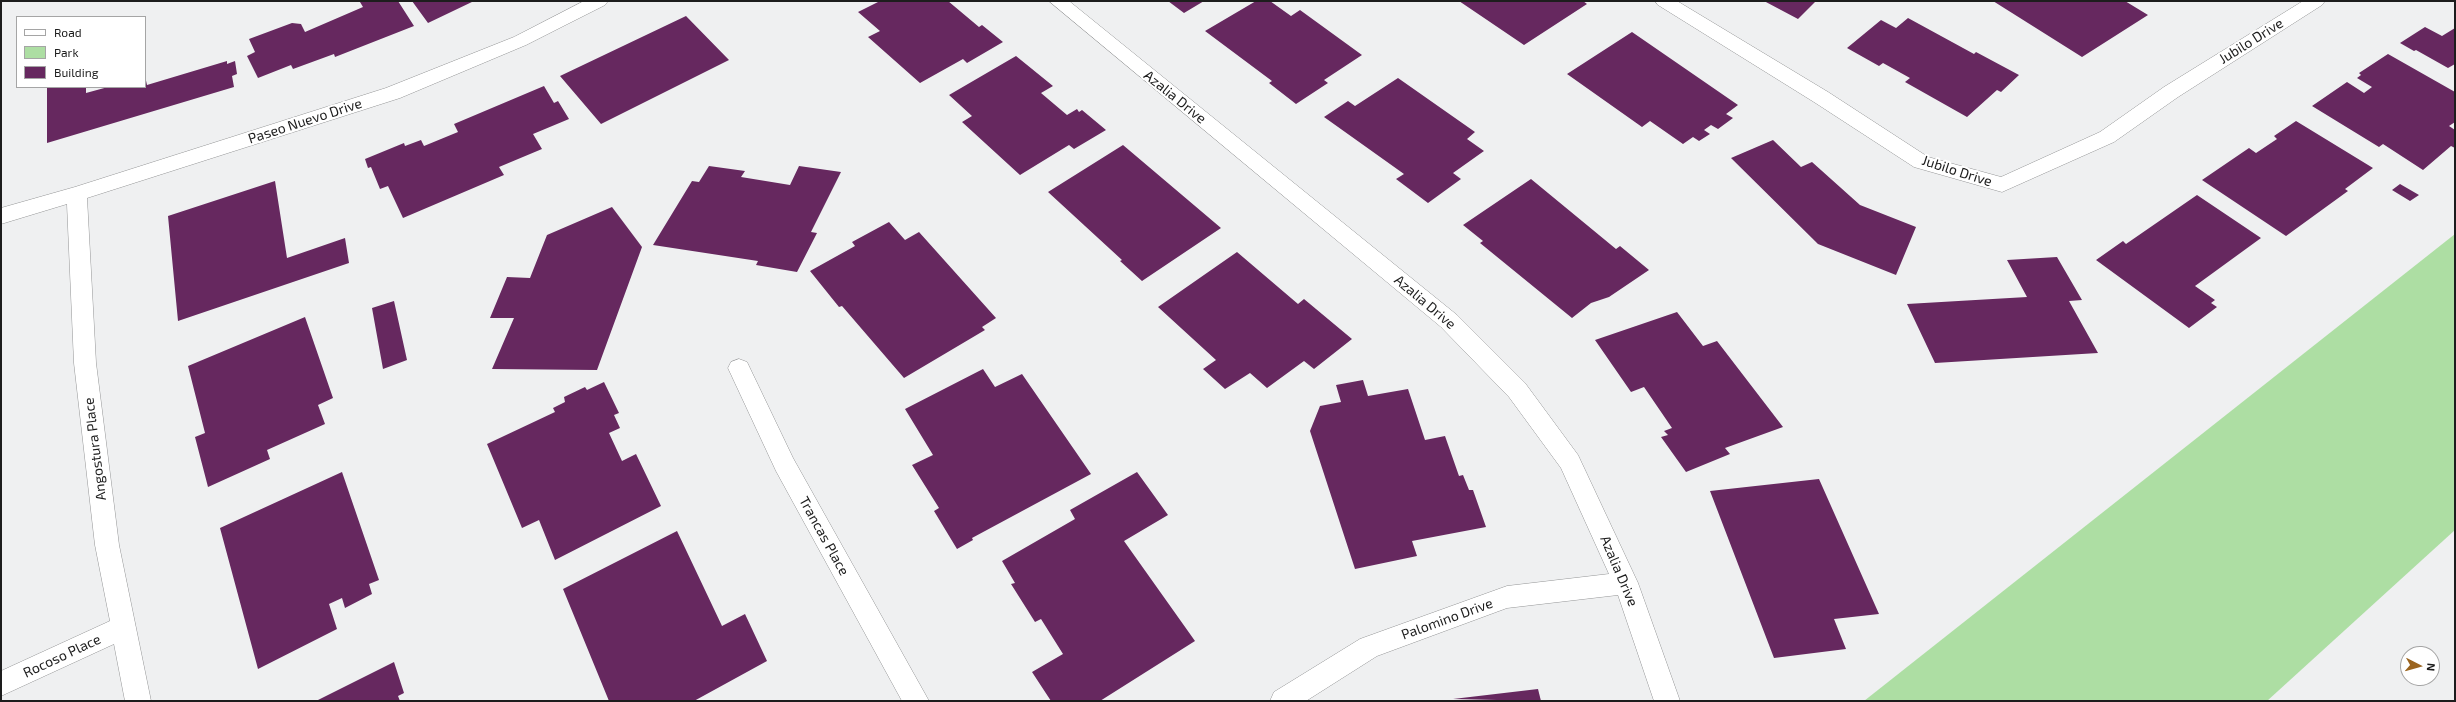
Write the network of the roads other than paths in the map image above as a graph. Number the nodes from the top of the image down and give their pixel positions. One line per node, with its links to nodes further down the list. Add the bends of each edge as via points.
1 (599, 1): 5 (street, Paseo Nuevo Drive, via 520,42 393,93)
2 (1058, 1): 8 (street, Azalia Drive, via 1449,321 1517,390 1570,462)
3 (1664, 1): 4 (street, Jubilo Drive, via 1822,96 1921,162 2002,185 2107,137 2170,92)
4 (2316, 1)
5 (76, 194): 6 (street, Paseo Nuevo Drive); 9 (street, Angostura Place, via 85,363 107,545)
6 (1, 216)
7 (739, 368): 12 (street, Trancas Place, via 784,464)
8 (1626, 582): 13 (street, Palomino Drive, via 1507,597 1369,647); 14 (street, Azalia Drive)
9 (122, 628): 10 (street, Rocoso Place); 11 (street, Angostura Place)
10 (1, 684)
11 (138, 701)
12 (916, 701)
13 (1283, 701)
14 (1667, 701)

